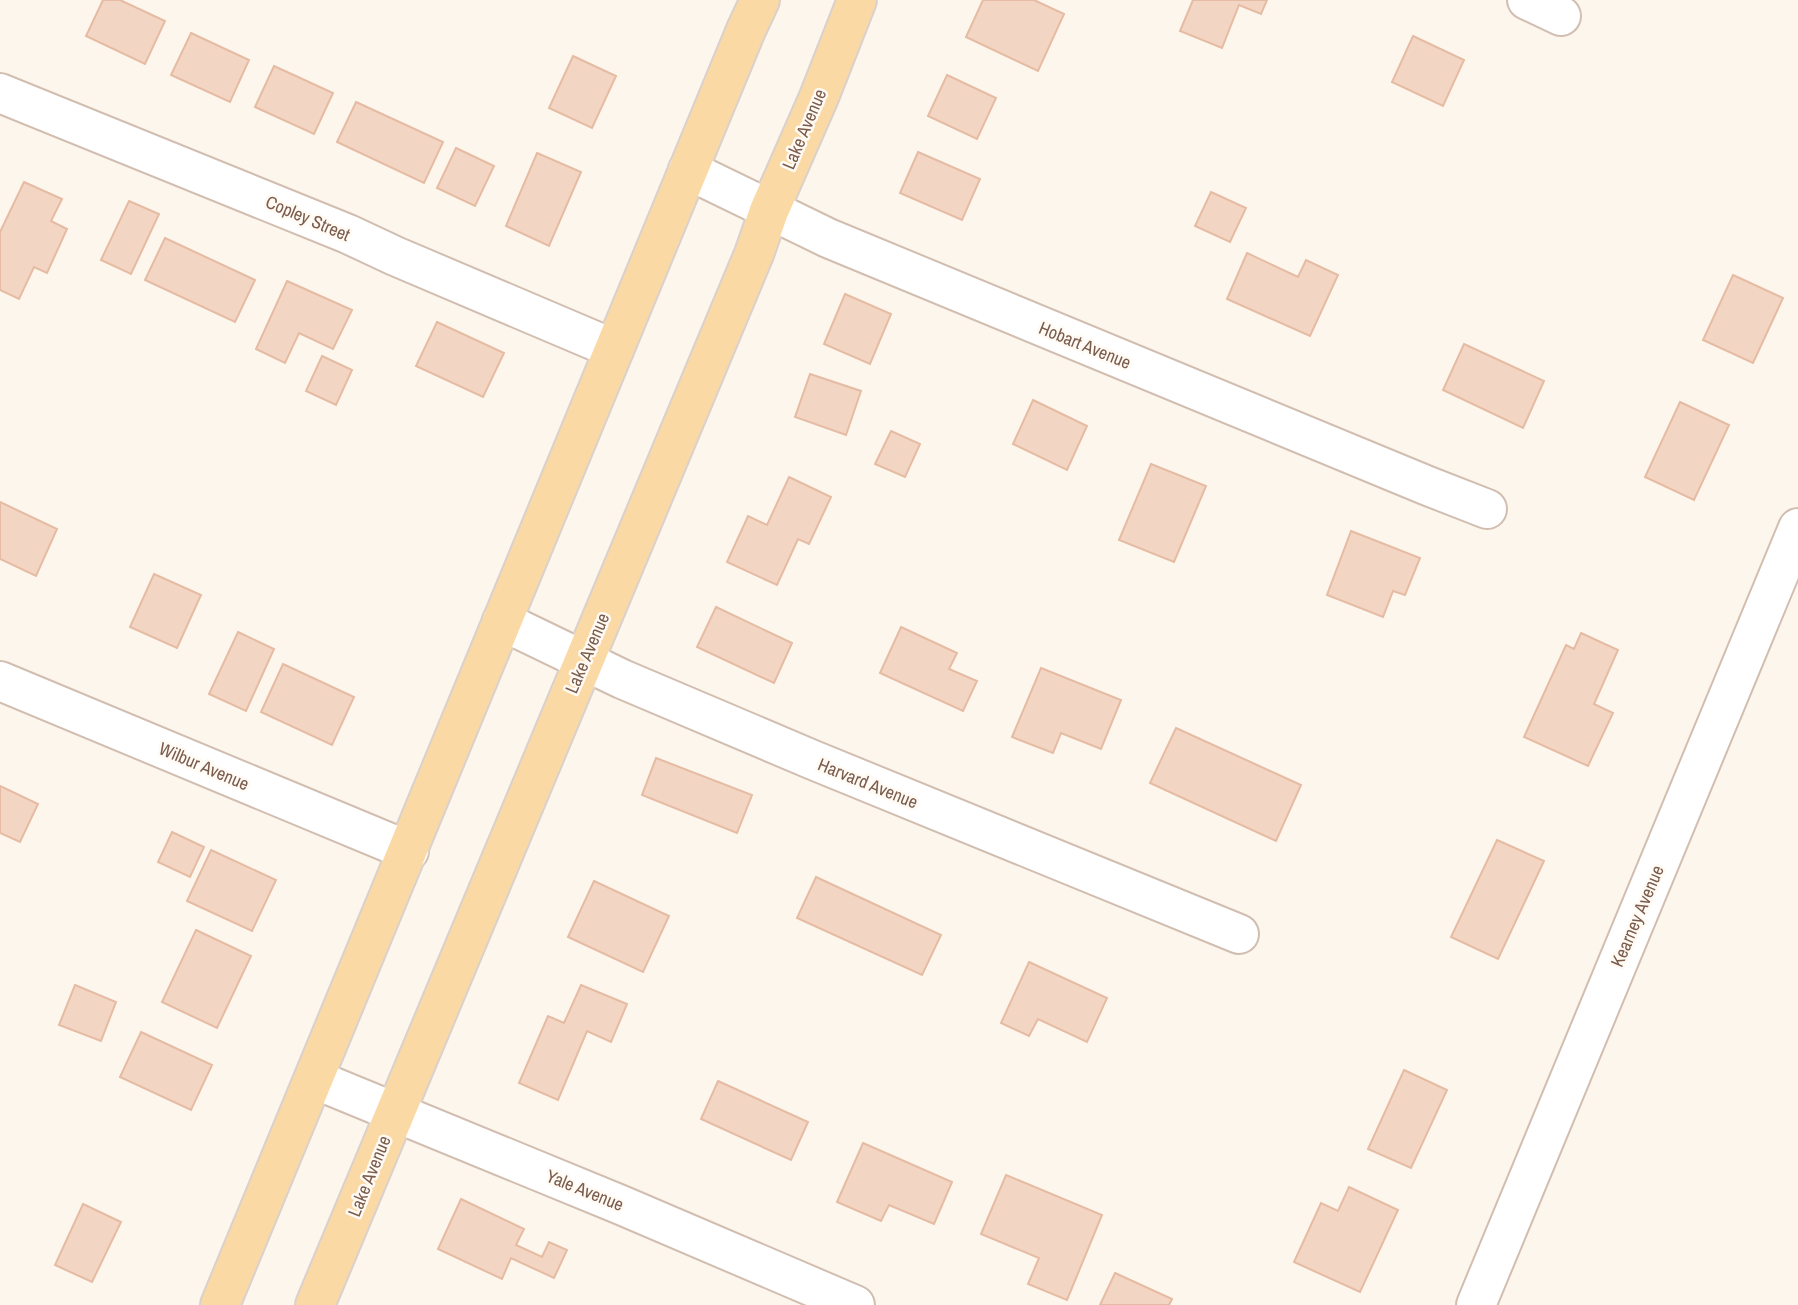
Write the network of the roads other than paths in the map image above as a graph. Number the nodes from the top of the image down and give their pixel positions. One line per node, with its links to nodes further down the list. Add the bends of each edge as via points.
1 (760, 0): 6 (main road)
2 (857, 0): 7 (main road, Lake Avenue)
3 (1527, 0): 4 (street)
4 (1561, 16)
5 (0, 93): 8 (street, Copley Street, via 348,234)
6 (688, 170): 7 (street, Hobart Avenue); 8 (main road)
7 (769, 211): 9 (street, Hobart Avenue); 12 (main road, Lake Avenue)
8 (614, 349): 11 (main road)
9 (1488, 509)
10 (1798, 528): 21 (street, Kearney Avenue)
11 (502, 621): 12 (street, Harvard Avenue); 14 (main road)
12 (584, 660): 15 (street, Harvard Avenue, via 813,760); 17 (main road, Lake Avenue)
13 (0, 681): 14 (street, Wilbur Avenue)
14 (409, 851): 16 (main road)
15 (1239, 934)
16 (314, 1079): 17 (street, Yale Avenue); 18 (main road)
17 (395, 1112): 19 (main road, Lake Avenue); 20 (street, Yale Avenue)
18 (220, 1305)
19 (315, 1305)
20 (855, 1305)
21 (1476, 1305)

